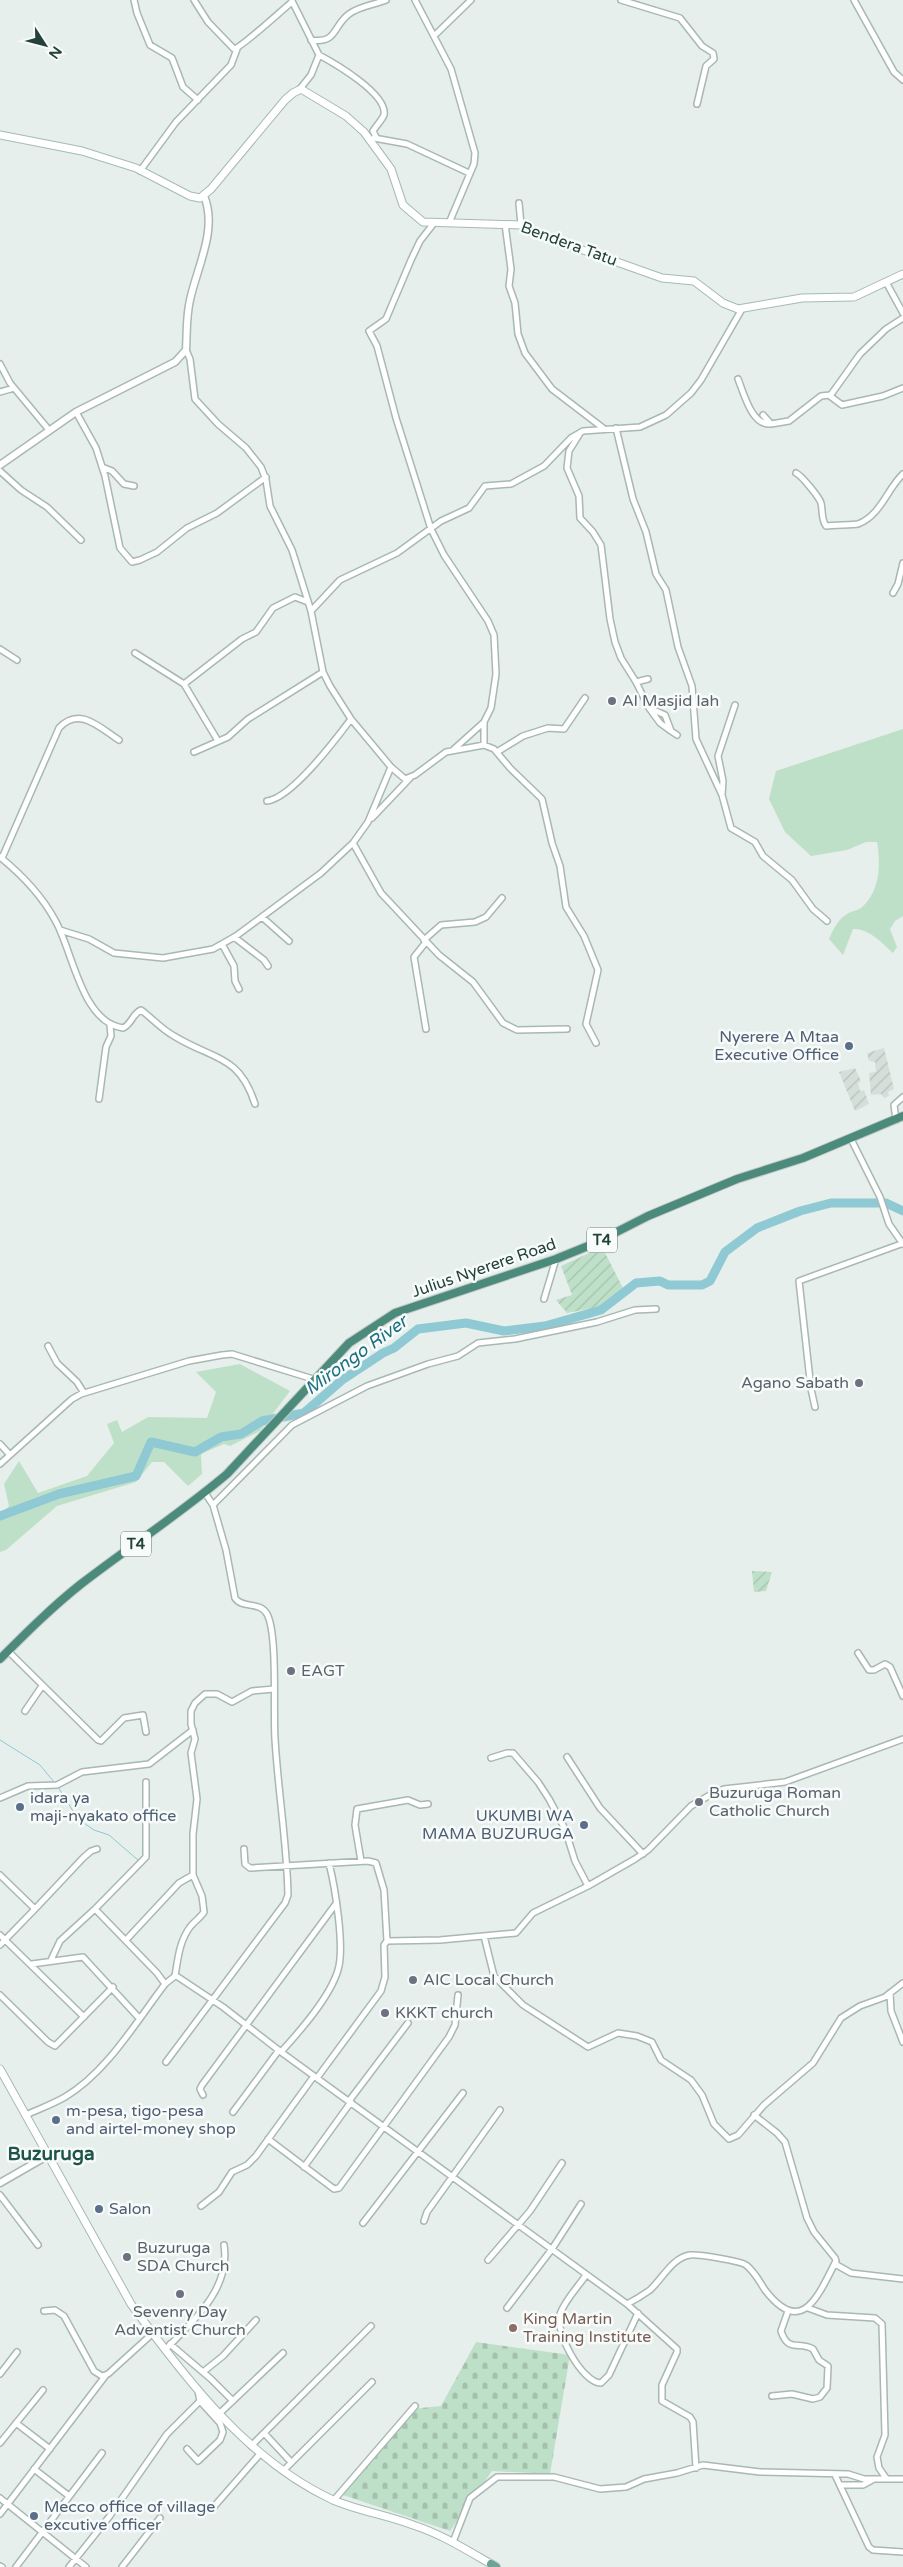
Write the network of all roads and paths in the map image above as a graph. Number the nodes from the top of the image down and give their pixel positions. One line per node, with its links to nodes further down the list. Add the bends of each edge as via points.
1 (134, 0): 15 (street, via 150,45 172,58 183,87)
2 (194, 0): 11 (street, via 225,42)
3 (386, 0): 10 (street, via 349,14 323,42)
4 (415, 0): 9 (street)
5 (471, 0): 9 (street)
6 (621, 0): 16 (street, via 680,18 702,46 713,54 714,59 706,66)
7 (854, 0): 13 (street, via 894,72)
8 (292, 1): 10 (street); 11 (street)
9 (434, 36): 20 (street, via 451,70 474,147 474,164)
10 (311, 40): 12 (street)
11 (237, 49): 15 (street, via 231,65)
12 (319, 55): 14 (street, via 311,75); 18 (street, via 362,83 384,109)
13 (903, 80)
14 (299, 90): 18 (main road, Bendera Tatu, via 346,116); 21 (main road, via 285,100)
15 (198, 100): 19 (street, via 176,122)
16 (697, 104)
17 (0, 135): 19 (main road, via 82,151)
18 (373, 138): 20 (street, via 407,144); 23 (main road, Bendera Tatu, via 391,169 403,205 423,222)
19 (140, 170): 21 (main road, via 190,196)
20 (469, 173): 24 (street)
21 (204, 196): 32 (street, via 209,210 207,234 190,300)
22 (519, 203): 26 (street)
23 (434, 223): 24 (main road, Bendera Tatu); 53 (street, via 420,240 386,319 369,331 377,346)
24 (449, 223): 25 (main road, Bendera Tatu)
25 (505, 224): 26 (main road, Bendera Tatu); 43 (street, via 511,270 509,286 516,303 518,334 525,354 552,389)
26 (521, 226): 29 (main road, Bendera Tatu, via 561,244 662,278 694,281 723,303)
27 (903, 274): 28 (main road)
28 (886, 282): 29 (main road, via 854,297 802,298); 30 (street)
29 (742, 309): 42 (street, via 691,394 654,422 640,427)
30 (903, 313)
31 (903, 318): 38 (street, via 860,354 846,378)
32 (186, 350): 39 (street, via 175,362); 51 (street, via 195,399 246,448)
33 (0, 364): 35 (street)
34 (738, 379): 41 (street, via 758,420 765,425)
35 (14, 388): 37 (street); 44 (street)
36 (903, 388): 38 (street, via 883,396 842,404)
37 (0, 392)
38 (830, 395): 41 (street, via 821,396 789,421)
39 (76, 412): 44 (street); 47 (street)
40 (763, 415): 41 (street)
41 (771, 424)
42 (616, 428): 43 (street); 81 (street, via 633,500 646,532 656,574 666,590 678,647 692,686 696,738)
43 (604, 429): 45 (street)
44 (48, 430): 46 (street)
45 (583, 431): 53 (street, via 571,438 544,466 511,484 485,486 469,508); 64 (street, via 569,451 567,468 579,496 580,518 601,545 615,642)
46 (0, 465)
47 (102, 466): 51 (street, via 120,548 132,562 157,552 187,528 217,513); 52 (street, via 124,484)
48 (0, 471): 54 (street, via 47,507)
49 (796, 473): 50 (street, via 806,480 819,498 826,526 853,525 864,520 882,504)
50 (903, 474)
51 (266, 477): 57 (street, via 270,506 290,544)
52 (134, 486)
53 (431, 529): 58 (street, via 397,554 340,580); 70 (street, via 494,634 496,674)
54 (81, 540)
55 (903, 563): 56 (street)
56 (893, 593)
57 (308, 602): 58 (street); 65 (street, via 295,597 273,608 256,632 242,639)
58 (311, 611): 62 (street)
59 (0, 649): 61 (street)
60 (135, 653): 65 (street)
61 (17, 660)
62 (323, 672): 69 (street); 74 (street)
63 (648, 679): 64 (street)
64 (636, 682): 68 (street)
65 (184, 684): 74 (street)
66 (585, 698): 78 (street, via 564,729 548,728 523,736)
67 (735, 705): 81 (street, via 719,750)
68 (649, 708): 71 (street); 71 (street, via 665,715)
69 (351, 718): 79 (street); 82 (street, via 308,771 276,798)
70 (484, 722): 75 (street); 76 (street)
71 (671, 731): 72 (street)
72 (676, 735)
73 (119, 740): 85 (street, via 88,719 80,717 65,722)
74 (218, 740): 77 (street)
75 (484, 745): 76 (street); 78 (street)
76 (454, 749): 80 (street)
77 (194, 752)
78 (497, 752): 99 (street, via 544,802 566,906 584,936 598,970 586,1024)
79 (391, 767): 80 (street, via 402,778); 83 (street)
80 (410, 778): 83 (street)
81 (722, 795): 88 (street, via 733,831 755,842 763,856 792,880 813,909)
82 (267, 801)
83 (368, 822): 84 (street)
84 (353, 843): 87 (street, via 321,873); 92 (street, via 376,887)
85 (1, 857): 89 (street, via 40,898)
86 (502, 898): 92 (street, via 484,918 470,924 441,925)
87 (262, 917): 90 (street); 91 (street)
88 (827, 921)
89 (60, 930): 93 (street, via 89,939 114,953 155,958 200,953); 96 (street, via 93,1008)
90 (234, 937): 93 (street); 94 (street)
91 (290, 941)
92 (425, 941): 97 (street, via 414,957); 98 (street, via 473,982 493,1012 511,1029)
93 (222, 944): 95 (street, via 234,966 235,980)
94 (268, 966)
95 (240, 989)
96 (110, 1025): 101 (street, via 111,1036 106,1047); 102 (street, via 123,1028 141,1010 174,1036 235,1066 247,1082)
97 (426, 1029)
98 (567, 1029)
99 (596, 1043)
100 (903, 1097): 103 (street, via 894,1105)
101 (99, 1099)
102 (255, 1104)
103 (899, 1118): 104 (highway, Julius Nyerere Road / T4)
104 (851, 1139): 105 (street); 106 (highway, Julius Nyerere Road / T4, via 737,1179)
105 (902, 1244): 112 (street, via 799,1281)
106 (556, 1259): 107 (street); 110 (highway, Julius Nyerere Road / T4, via 395,1314 349,1343)
107 (544, 1299)
108 (656, 1309): 117 (street, via 636,1310 597,1322 515,1339 478,1343 458,1356 367,1386 292,1425)
109 (48, 1346): 111 (street, via 57,1363)
110 (313, 1378): 111 (street, via 232,1354 189,1360); 116 (highway, Julius Nyerere Road / T4, via 272,1427)
111 (84, 1393): 114 (street, via 72,1399)
112 (815, 1407)
113 (0, 1444): 114 (street)
114 (10, 1455): 115 (street)
115 (0, 1464)
116 (205, 1493): 117 (street); 118 (highway, Julius Nyerere Road / T4, via 81,1584)
117 (213, 1505): 122 (street, via 231,1568 236,1600 259,1607 268,1616)
118 (8, 1651): 120 (highway, Julius Nyerere Road / T4); 121 (street)
119 (858, 1653): 123 (street, via 869,1670 885,1664 890,1667)
120 (0, 1659)
121 (42, 1686): 124 (street); 126 (street, via 98,1740 101,1741 128,1717 143,1715)
122 (274, 1689): 125 (street, via 252,1691 232,1702 217,1694 205,1694 191,1711); 138 (street, via 275,1741)
123 (903, 1696)
124 (25, 1711)
125 (193, 1730): 131 (street, via 149,1764 82,1772 57,1785 19,1788); 139 (street, via 195,1739 191,1753 197,1799)
126 (146, 1732)
127 (902, 1738): 135 (street, via 785,1782 724,1789 710,1795 691,1806)
128 (567, 1757): 135 (street, via 600,1808)
129 (491, 1758): 141 (street, via 513,1754 538,1782 565,1829 572,1854)
130 (146, 1782): 144 (street, via 146,1857)
131 (0, 1798)
132 (428, 1804): 136 (street, via 408,1800 357,1809 355,1825)
133 (97, 1849): 143 (street, via 83,1858)
134 (244, 1849): 138 (street, via 245,1864 250,1868)
135 (643, 1854): 141 (street)
136 (361, 1861): 137 (street); 149 (street, via 372,1861 380,1868 386,1900)
137 (329, 1863): 138 (street); 142 (street)
138 (287, 1866): 160 (street, via 288,1899)
139 (193, 1874): 148 (street, via 178,1883); 153 (street, via 202,1896 204,1912 186,1934 178,1953)
140 (0, 1875): 143 (street)
141 (588, 1886): 146 (street, via 533,1913 516,1933)
142 (335, 1905): 164 (street); 166 (street, via 341,1940 338,1971 316,2007)
143 (35, 1909): 147 (street)
144 (95, 1910): 148 (street); 151 (street, via 57,1944)
145 (0, 1934): 147 (street)
146 (484, 1936): 149 (street); 176 (street, via 494,1976 523,2005 566,2034 588,2047 618,2033 652,2042 661,2060 691,2080 702,2095 714,2124 727,2139 738,2134)
147 (5, 1939): 150 (street); 152 (street)
148 (126, 1940): 155 (street)
149 (386, 1941): 169 (street, via 381,1991)
150 (0, 1945)
151 (51, 1960): 152 (street); 156 (street, via 83,1957)
152 (32, 1964): 161 (street)
153 (175, 1976): 155 (street); 160 (street)
154 (903, 1983): 157 (street)
155 (165, 1984): 162 (street)
156 (113, 1987): 161 (street); 162 (street)
157 (890, 1993): 165 (street, via 891,2012); 176 (street, via 841,2018 813,2063)
158 (0, 1994): 161 (street, via 55,2046)
159 (458, 1996): 177 (street, via 455,2025 449,2037)
160 (214, 2000): 164 (street); 167 (street)
161 (84, 2017)
162 (139, 2018): 175 (street, via 82,2085 64,2098)
163 (408, 2023): 172 (street)
164 (245, 2024): 166 (street); 171 (street, via 202,2085)
165 (903, 2042)
166 (280, 2051): 169 (street); 174 (street)
167 (166, 2062)
168 (0, 2069): 175 (main road)
169 (316, 2077): 172 (street); 178 (street)
170 (463, 2093): 179 (street)
171 (203, 2095)
172 (350, 2101): 177 (street); 182 (street)
173 (500, 2110): 183 (street)
174 (233, 2112)
175 (26, 2115): 180 (main road)
176 (754, 2116): 195 (street, via 785,2142 807,2218 835,2258)
177 (384, 2126): 179 (street); 182 (street, via 339,2188 334,2189)
178 (268, 2139): 182 (street); 187 (street, via 250,2162 232,2172 219,2192)
179 (418, 2151): 183 (street); 189 (street)
180 (47, 2156): 184 (street); 206 (main road, via 115,2279)
181 (562, 2163): 190 (street)
182 (304, 2167)
183 (451, 2176): 188 (street); 190 (street)
184 (0, 2183)
185 (0, 2195): 191 (street)
186 (581, 2204): 193 (street)
187 (200, 2206)
188 (424, 2221)
189 (363, 2223)
190 (517, 2226): 193 (street); 194 (street)
191 (38, 2245)
192 (224, 2245): 207 (street, via 224,2268 216,2289 206,2307)
193 (552, 2249): 196 (street); 199 (street)
194 (488, 2260)
195 (834, 2264): 197 (street, via 851,2273); 200 (street)
196 (586, 2275): 198 (street); 203 (street, via 564,2306 559,2320 573,2359 593,2381 601,2383 609,2375)
197 (903, 2279)
198 (627, 2304): 202 (street, via 651,2289 680,2259 698,2255 745,2264 769,2295); 203 (street)
199 (507, 2308)
200 (808, 2308): 202 (street, via 800,2312); 235 (street, via 827,2315 875,2318 882,2324 885,2435 877,2457)
201 (44, 2310): 212 (street, via 55,2310 64,2316 94,2371)
202 (788, 2311): 216 (street, via 781,2331 784,2339 792,2345 814,2350 819,2360 828,2366 827,2388 820,2397 813,2399 796,2394)
203 (638, 2313): 230 (street, via 677,2348 662,2385 662,2401 693,2422)
204 (256, 2320): 210 (street, via 223,2356)
205 (371, 2326): 222 (street)
206 (152, 2334): 207 (main road); 212 (street)
207 (168, 2347): 210 (street); 214 (main road)
208 (17, 2352): 211 (street)
209 (283, 2353): 218 (street)
210 (203, 2372): 218 (street)
211 (0, 2374)
212 (106, 2375): 225 (street)
213 (372, 2382): 229 (street)
214 (197, 2388): 217 (street); 220 (main road)
215 (44, 2390): 221 (street)
216 (772, 2396)
217 (200, 2401): 226 (street, via 223,2428 222,2436 198,2460); 248 (street, via 167,2434)
218 (233, 2401): 220 (street)
219 (415, 2406): 240 (street)
220 (220, 2413): 224 (main road)
221 (16, 2423): 223 (street); 225 (street)
222 (264, 2433): 224 (street); 229 (street)
223 (0, 2443)
224 (251, 2446): 228 (main road)
225 (50, 2448): 231 (street)
226 (187, 2449)
227 (102, 2453): 238 (street)
228 (260, 2454): 232 (main road); 242 (street)
229 (291, 2462): 232 (street)
230 (696, 2468): 233 (street, via 703,2465 760,2472); 246 (street, via 656,2475 626,2486 600,2489 554,2476 497,2477 470,2498)
231 (34, 2469): 238 (street); 241 (street)
232 (282, 2470): 240 (main road)
233 (834, 2475): 234 (street); 237 (street)
234 (874, 2478): 235 (street); 237 (street, via 863,2485)
235 (886, 2478): 236 (street)
236 (903, 2479)
237 (841, 2485): 247 (street, via 869,2547)
238 (70, 2496): 245 (street)
239 (0, 2498): 241 (street)
240 (334, 2500): 246 (main road, via 411,2524)
241 (8, 2504): 243 (street); 245 (street)
242 (211, 2510)
243 (0, 2514)
244 (160, 2518): 253 (street)
245 (43, 2532): 248 (street); 250 (street)
246 (453, 2542): 249 (main road)
247 (903, 2552)
248 (76, 2559): 251 (street); 252 (street)
249 (494, 2565)
250 (16, 2567)
251 (69, 2567)
252 (86, 2567)
253 (122, 2567)

